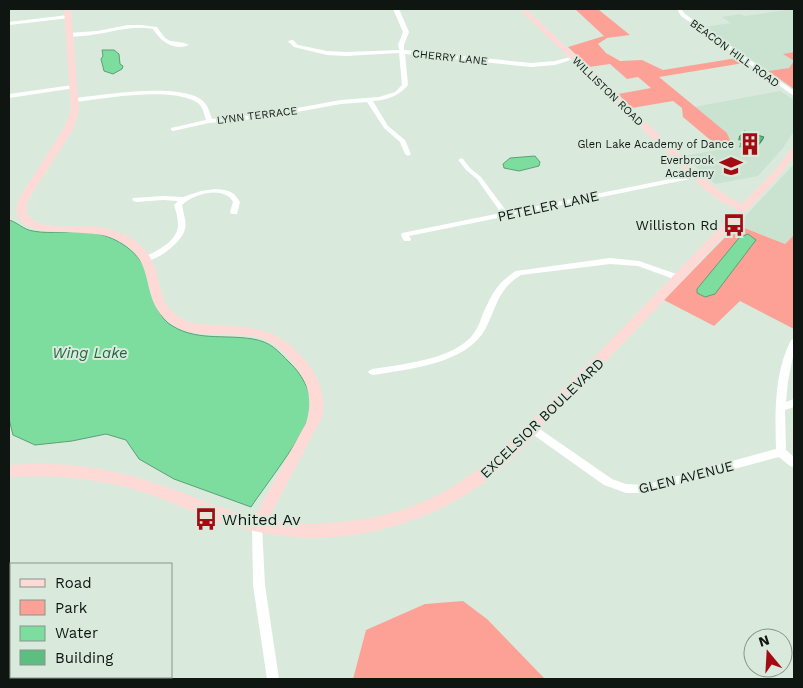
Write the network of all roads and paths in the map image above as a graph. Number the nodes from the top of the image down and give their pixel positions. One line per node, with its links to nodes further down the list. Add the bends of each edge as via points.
1 (396, 9): 9 (street, via 406,32)
2 (522, 9): 10 (main road, WILLISTON ROAD)
3 (679, 9): 12 (street, BEACON HILL ROAD)
4 (68, 13): 5 (street); 6 (main road)
5 (9, 24)
6 (69, 36): 8 (street, via 146,26 155,28 166,43); 11 (main road)
7 (291, 41): 9 (street, CHERRY LANE, via 296,46 327,53)
8 (186, 45)
9 (402, 52): 10 (street, CHERRY LANE, via 531,65); 14 (street, via 406,80 402,89 389,96)
10 (574, 58): 22 (main road, WILLISTON ROAD)
11 (73, 87): 13 (street); 15 (main road)
12 (794, 94)
13 (9, 96)
14 (368, 99): 16 (street); 20 (street, via 386,127 403,141)
15 (76, 100): 17 (street, via 182,94 202,104); 29 (main road, via 69,128 23,200 23,217 42,227 91,228 108,232 132,244)
16 (341, 102): 17 (street, LYNN TERRACE, via 264,116)
17 (209, 121): 18 (street, LYNN TERRACE)
18 (173, 129)
19 (794, 151): 25 (main road, EXCELSIOR BOULEVARD)
20 (408, 154)
21 (461, 160): 27 (street, via 479,178)
22 (696, 176): 25 (main road, WILLISTON ROAD, via 724,199); 27 (street, PETELER LANE)
23 (182, 199): 24 (street); 26 (street, via 214,191 228,192 237,206); 29 (street, via 178,205 180,232)
24 (136, 200)
25 (743, 208): 30 (main road, EXCELSIOR BOULEVARD)
26 (234, 212)
27 (505, 214): 28 (street, PETELER LANE, via 405,235)
28 (407, 239)
29 (147, 259): 39 (main road, via 160,303 170,318 196,328 269,335 297,358 316,388 318,403 313,424)
30 (679, 278): 32 (street, via 639,264 610,261 519,273 501,284 480,329 466,346 441,357); 35 (main road, EXCELSIOR BOULEVARD)
31 (794, 342): 34 (street, via 787,362)
32 (372, 372)
33 (794, 403): 34 (street)
34 (781, 408): 36 (street)
35 (531, 428): 36 (street, GLEN AVENUE, via 608,482 633,491); 39 (main road, EXCELSIOR BOULEVARD, via 478,480 439,503 410,515 342,529 297,530)
36 (781, 452): 37 (street)
37 (794, 463)
38 (9, 471): 39 (main road, EXCELSIOR BOULEVARD, via 82,472 116,477)
39 (257, 526): 40 (street, via 259,585)
40 (273, 679)

